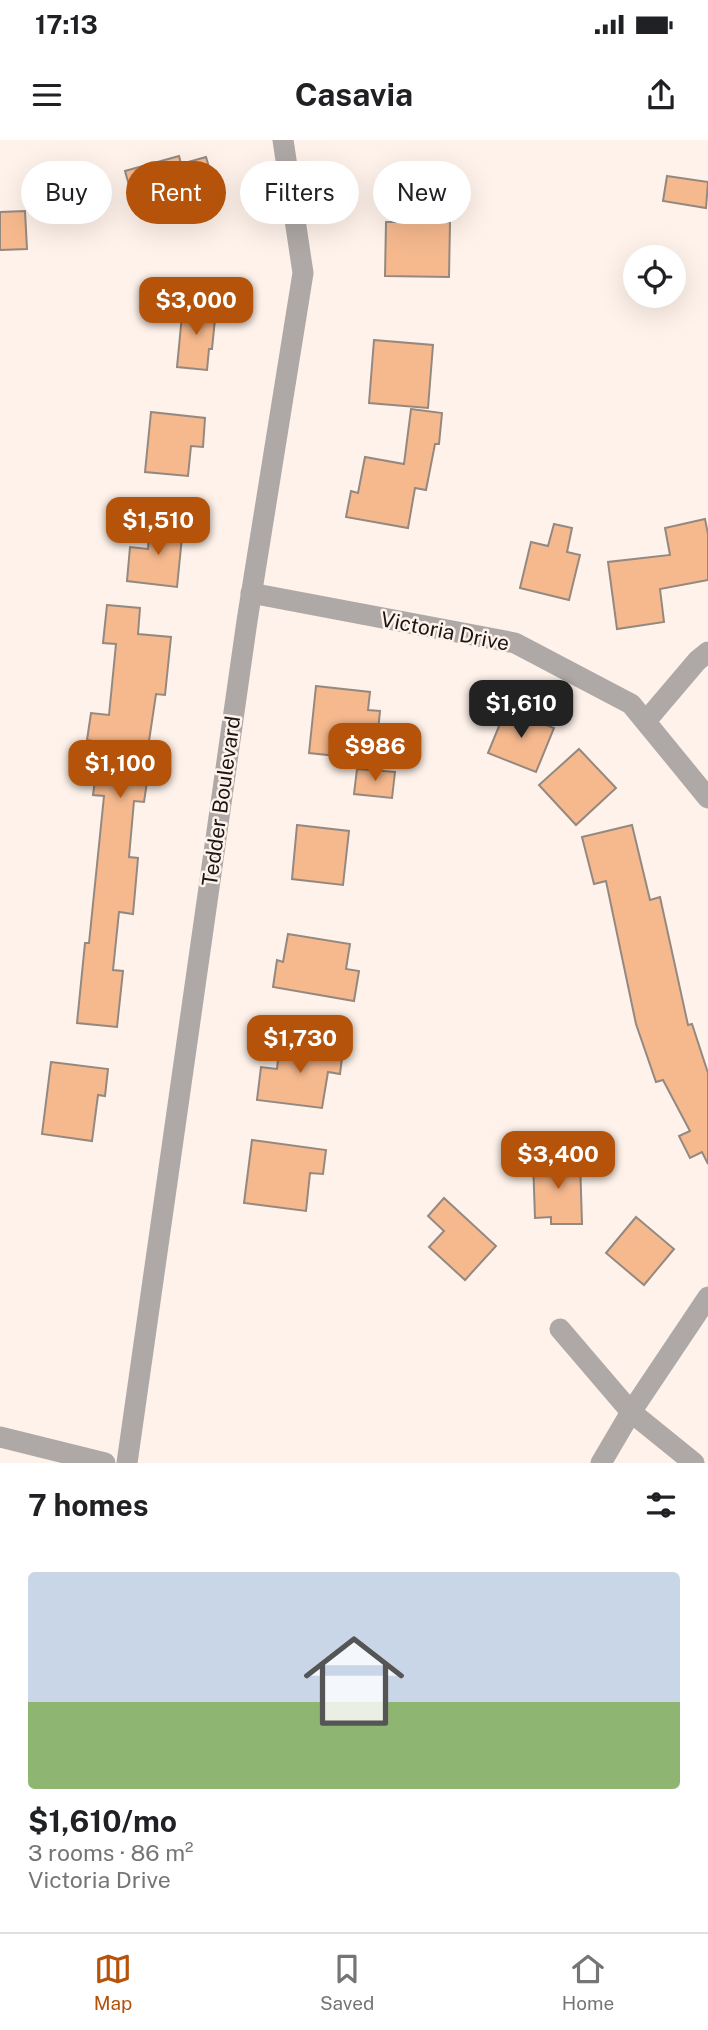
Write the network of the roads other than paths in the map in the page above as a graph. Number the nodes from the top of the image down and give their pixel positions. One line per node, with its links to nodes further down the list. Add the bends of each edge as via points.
1 (284, 140): 2 (street, Tedder Boulevard, via 303,273)
2 (251, 593): 4 (street, Victoria Drive, via 515,643 631,704); 11 (street, Tedder Boulevard)
3 (708, 652): 4 (street)
4 (646, 721): 5 (street, Victoria Drive)
5 (708, 798)
6 (708, 1297): 8 (street)
7 (560, 1329): 8 (street)
8 (631, 1412): 12 (street); 13 (street)
9 (0, 1437): 10 (street)
10 (105, 1463)
11 (127, 1463)
12 (601, 1463)
13 (694, 1463)

